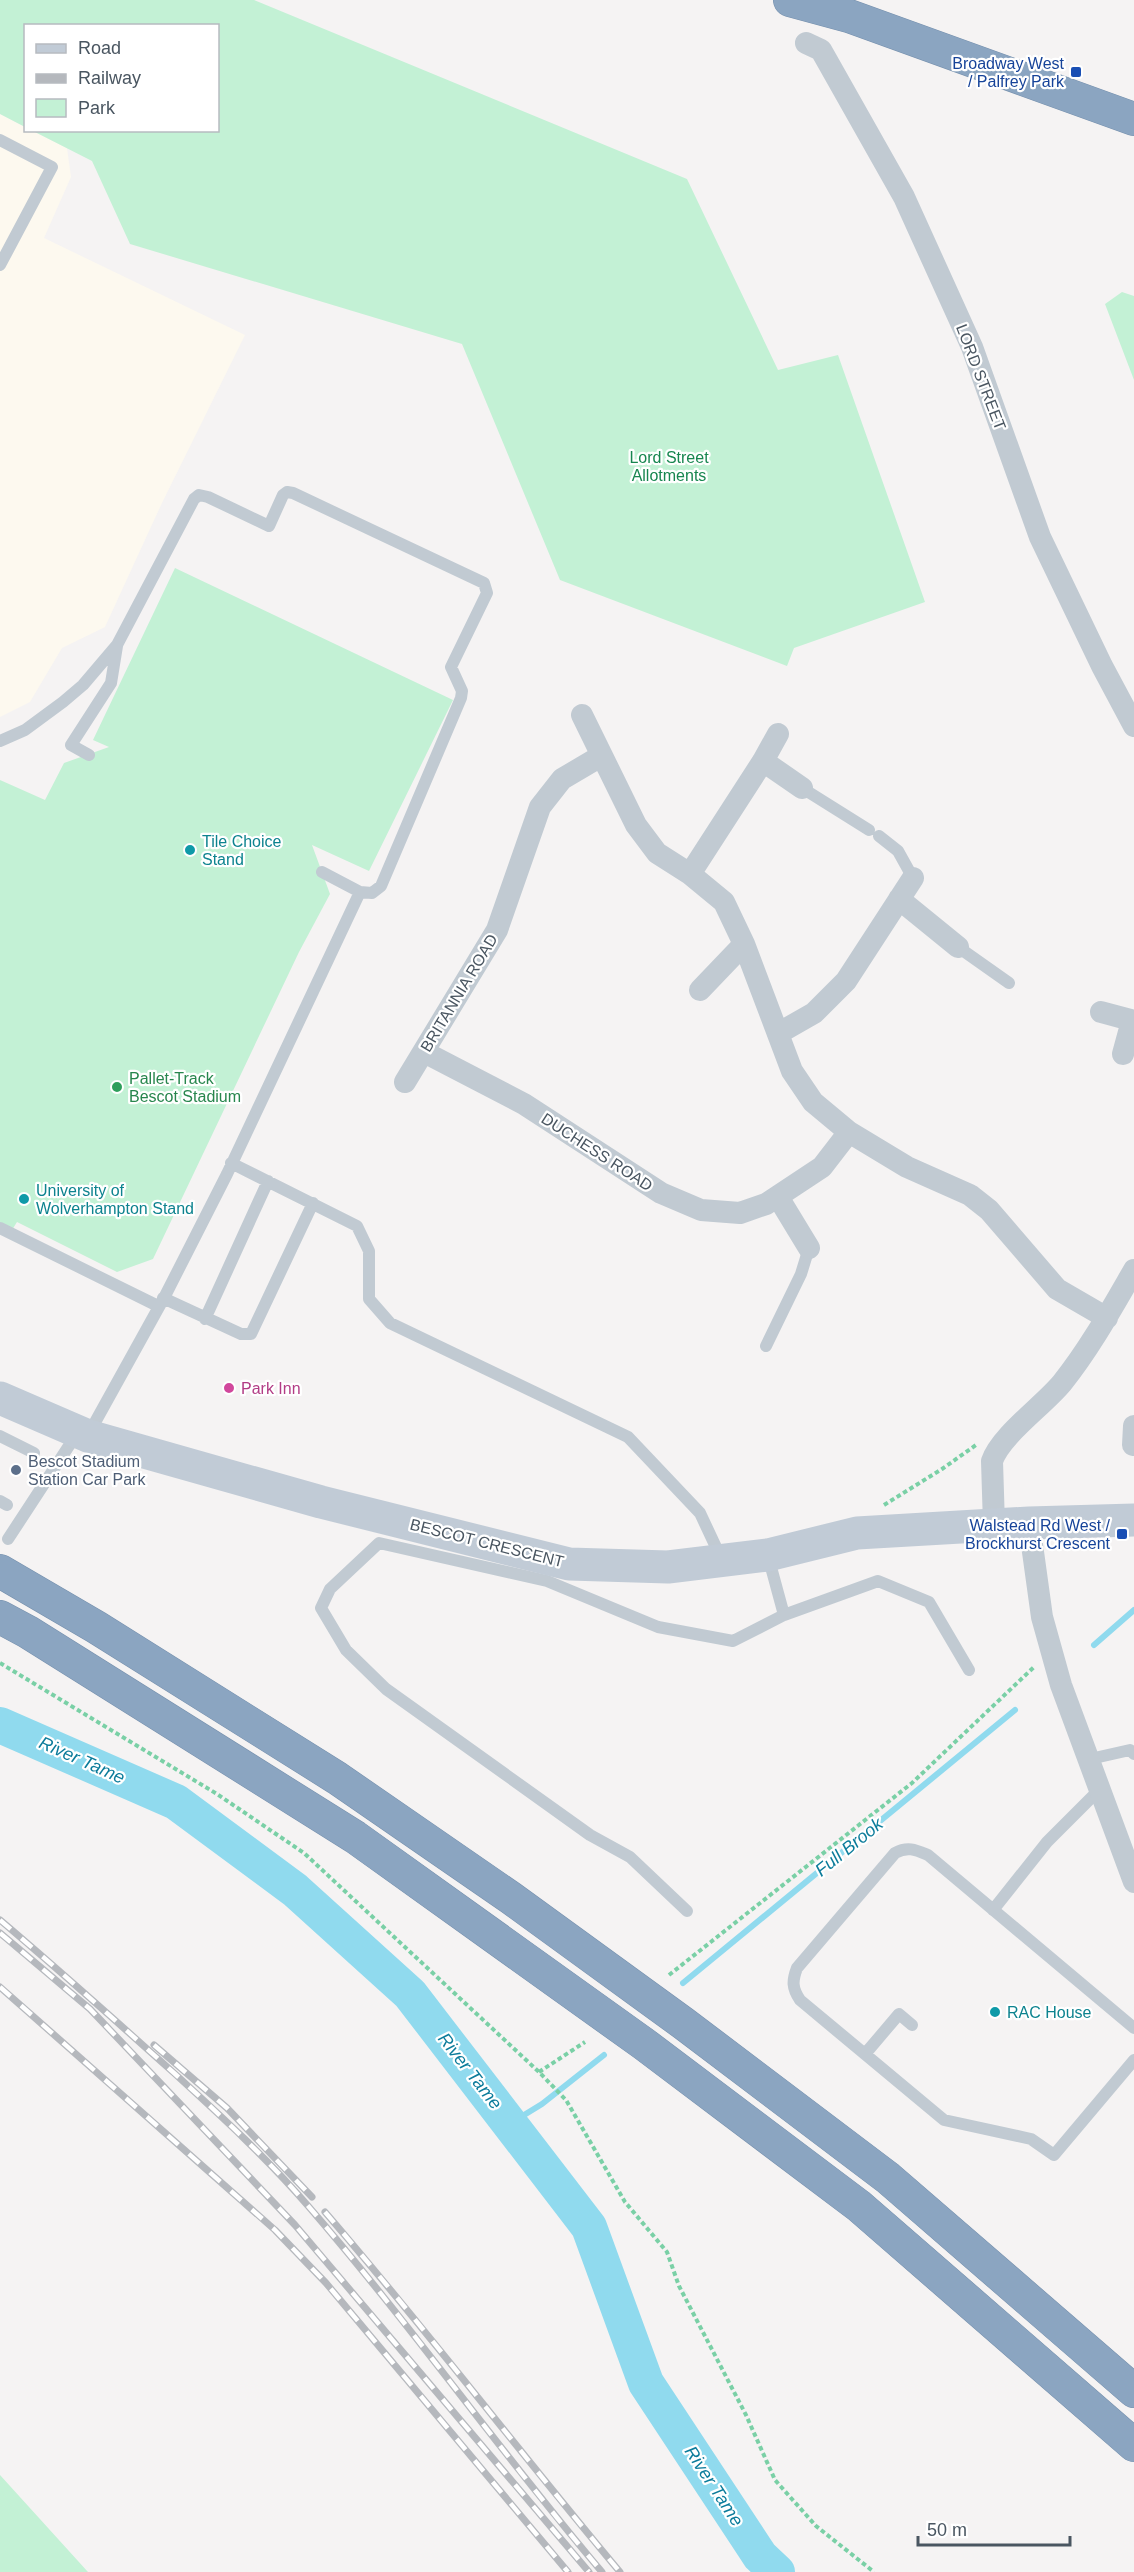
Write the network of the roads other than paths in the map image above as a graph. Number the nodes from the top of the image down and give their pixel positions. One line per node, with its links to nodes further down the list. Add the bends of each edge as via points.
1 (790, 0): 3 (highway, via 849,16)
2 (806, 43): 8 (street, LORD STREET, via 821,50 904,197 972,347 1040,537)
3 (1134, 119)
4 (0, 140): 5 (lane, via 52,167)
5 (0, 265)
6 (117, 645): 10 (lane, via 83,686 25,730); 11 (lane, via 111,683 71,745); 18 (lane, via 199,495 269,526 283,495 293,493 484,583 487,593 451,667 462,691 461,698 381,886 372,893)
7 (582, 715): 12 (street)
8 (1134, 726)
9 (778, 734): 13 (street)
10 (0, 741)
11 (88, 755)
12 (601, 756): 16 (street, via 636,825 657,853); 27 (street, BRITANNIA ROAD, via 562,780 540,807 497,930)
13 (763, 761): 14 (street); 16 (street)
14 (802, 788): 17 (lane, via 898,851)
15 (322, 872): 18 (lane)
16 (690, 874): 20 (street, via 724,902)
17 (913, 878): 19 (street)
18 (360, 892): 31 (lane)
19 (899, 899): 21 (street); 26 (street, via 839,988 814,1012)
20 (744, 944): 23 (street); 26 (street)
21 (958, 946): 22 (lane)
22 (1009, 983)
23 (700, 990)
24 (1101, 1012): 25 (street)
25 (1133, 1021): 28 (street)
26 (779, 1033): 30 (street, via 792,1071 813,1102)
27 (424, 1052): 29 (street, BRITANNIA ROAD); 33 (street, DUCHESS ROAD, via 524,1104 661,1193 702,1210 740,1213)
28 (1123, 1054)
29 (405, 1082)
30 (849, 1132): 33 (street, DUCHESS ROAD, via 822,1167); 39 (street, via 907,1167 970,1195 989,1210 1057,1289)
31 (231, 1163): 32 (lane); 38 (lane)
32 (268, 1181): 34 (lane); 40 (lane)
33 (778, 1197): 36 (street)
34 (313, 1203): 40 (lane, via 251,1334 241,1334); 51 (lane, via 357,1226 369,1251 369,1299 390,1323 628,1437 700,1513)
35 (0, 1228): 38 (lane)
36 (809, 1248): 41 (lane, via 801,1274)
37 (1134, 1270): 39 (street)
38 (160, 1302): 40 (lane); 43 (lane)
39 (1107, 1318): 48 (street, via 1063,1382 999,1445 992,1470)
40 (205, 1319)
41 (766, 1346)
42 (0, 1398): 43 (street, BESCOT CRESCENT)
43 (83, 1434): 49 (lane); 51 (street, BESCOT CRESCENT, via 321,1502 569,1564 668,1567)
44 (0, 1436): 45 (lane)
45 (34, 1453)
46 (1134, 1520): 47 (street, BESCOT CRESCENT)
47 (1029, 1523): 48 (street, BESCOT CRESCENT); 57 (street, via 1042,1617 1061,1685)
48 (994, 1525): 50 (street, BESCOT CRESCENT, via 857,1533)
49 (8, 1539)
50 (768, 1555): 51 (street, BESCOT CRESCENT); 53 (lane)
51 (722, 1561)
52 (0, 1571): 67 (highway, via 337,1778 511,1898 888,2178)
53 (784, 1615): 55 (lane, via 878,1581 929,1602); 62 (lane, via 733,1641 658,1627 547,1581 379,1543 330,1590 321,1608 346,1650 386,1689 590,1835 630,1857)
54 (14, 1624): 68 (highway, via 355,1837 644,2044 859,2206)
55 (969, 1670)
56 (1134, 1754): 57 (lane, via 1130,1750)
57 (1090, 1759): 58 (street)
58 (1099, 1790): 59 (street); 61 (lane, via 1047,1842)
59 (1130, 1856): 60 (street)
60 (1134, 1882)
61 (993, 1910): 64 (lane); 65 (lane, via 928,1856 914,1849 896,1853 797,1968 793,1979 793,1989 800,2000)
62 (687, 1911)
63 (912, 2025): 65 (lane, via 899,2014)
64 (1134, 2028)
65 (865, 2054): 66 (lane, via 944,2120 1031,2139 1054,2155)
66 (1134, 2060)
67 (1134, 2391)
68 (1134, 2445)

